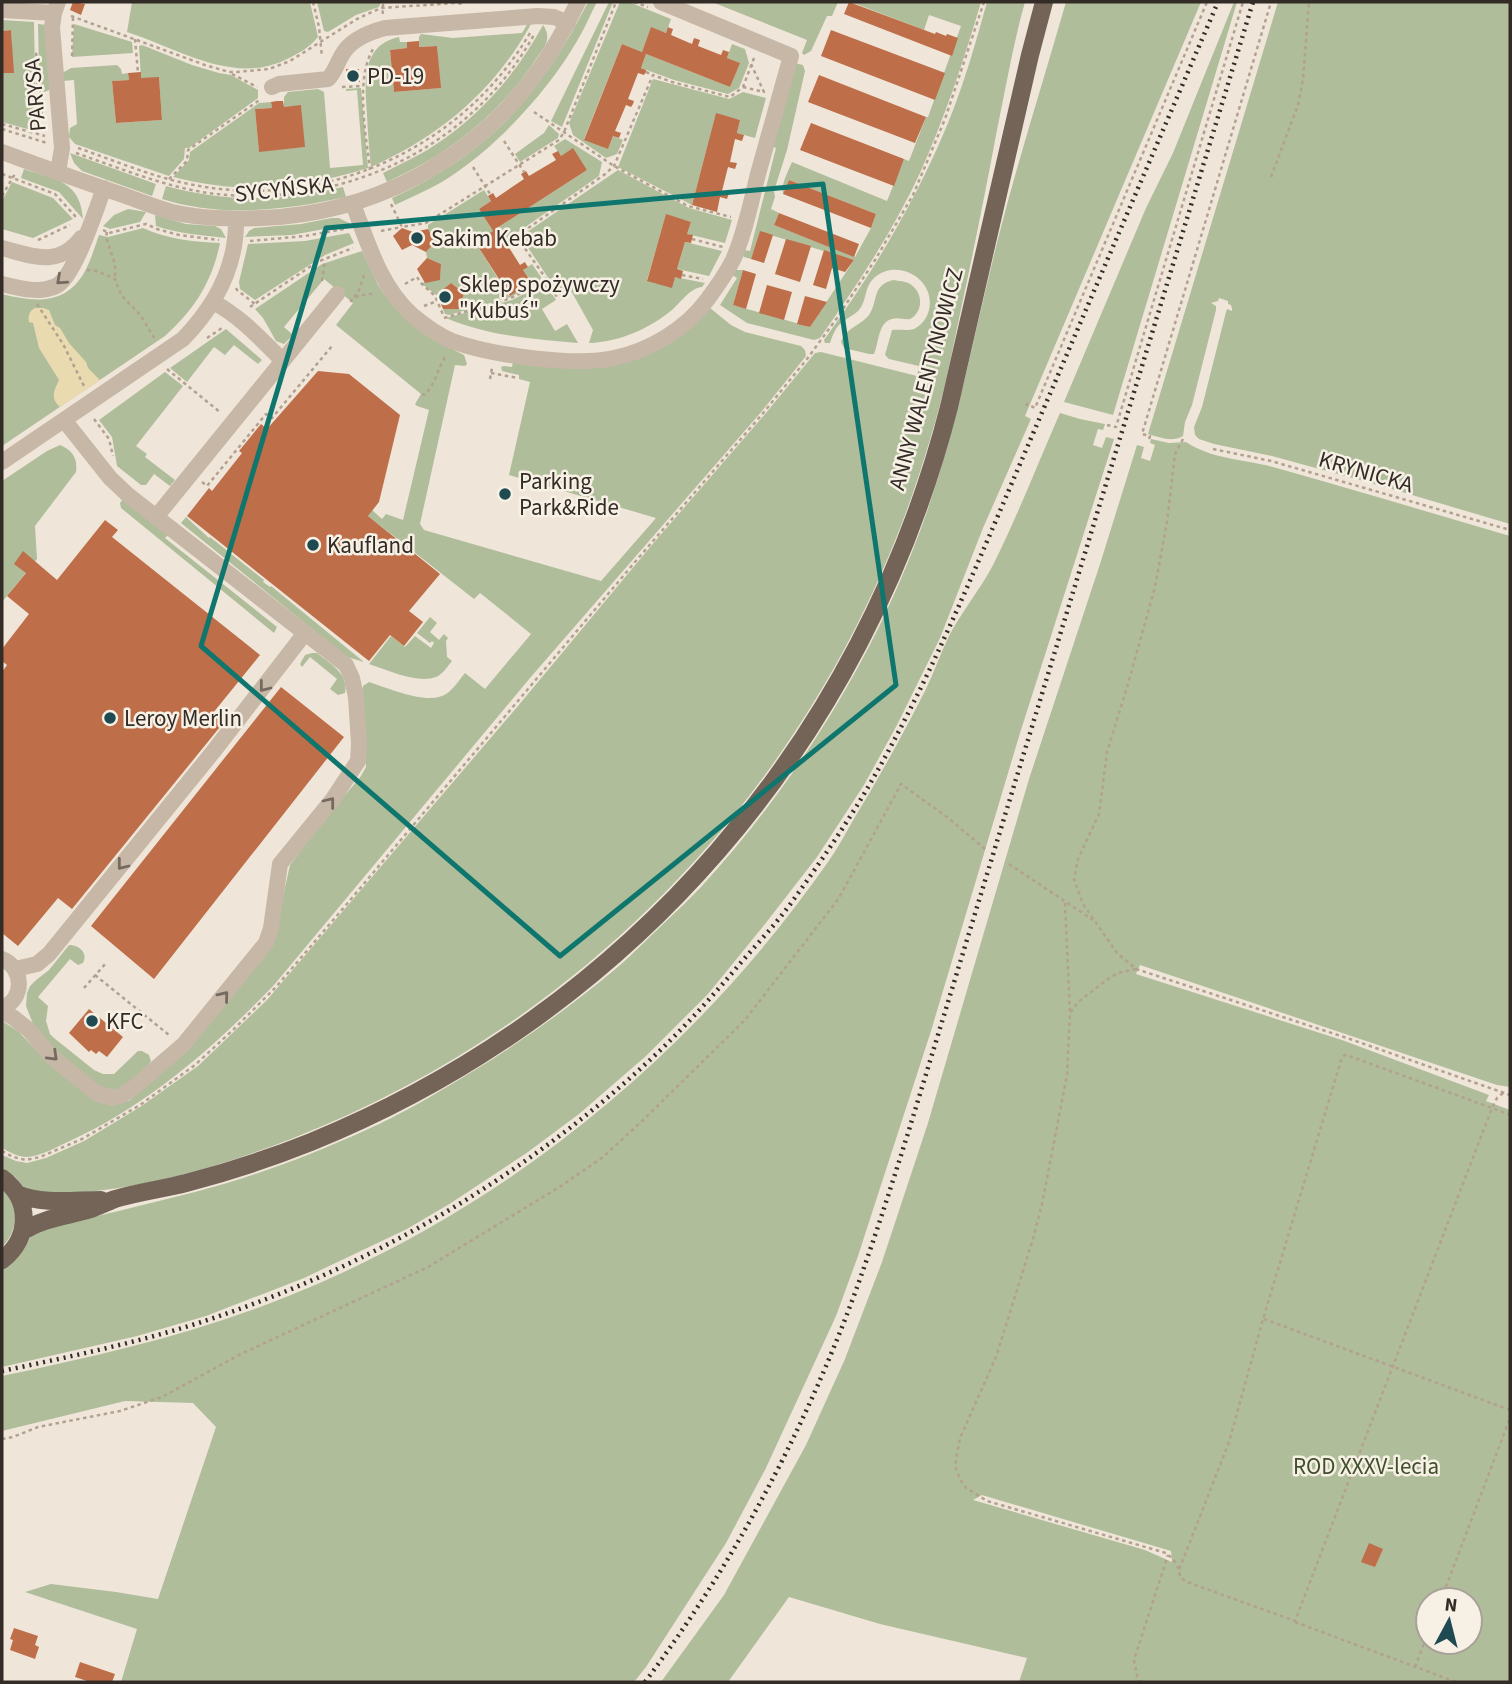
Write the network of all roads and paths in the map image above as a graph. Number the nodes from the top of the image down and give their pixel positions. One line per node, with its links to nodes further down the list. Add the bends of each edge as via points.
1 (313, 2): 20 (path)
2 (578, 2): 17 (street, SYCYŃSKA)
3 (616, 2): 38 (path)
4 (634, 2): 12 (path)
5 (984, 2): 134 (path, via 945,119 913,195 837,318 771,403 346,905 234,1029 140,1105 40,1157 26,1160)
6 (1044, 2): 137 (main road, ANNY WALENTYNOWICZ, via 949,407 915,515 882,598 843,674 750,812 686,887 620,951 556,1004 480,1056 397,1102 297,1147 205,1178)
7 (1207, 2): 103 (path, via 1035,408)
8 (1243, 2): 107 (path, via 1116,427)
9 (1271, 2): 108 (path, via 1142,434)
10 (1309, 2): 54 (path, via 1298,104)
11 (474, 6): 20 (path, via 382,8)
12 (657, 6): 64 (street, via 791,56 732,261 706,302 676,331 631,353 586,361 474,348 450,340 400,303 378,267)
13 (56, 8): 14 (street); 16 (path); 43 (street, PARYSA, via 52,27)
14 (2, 10)
15 (541, 16): 17 (street); 18 (street); 51 (path, via 512,69 475,109 433,144)
16 (73, 17): 19 (path); 23 (path)
17 (568, 23): 58 (street, SYCYŃSKA, via 535,76 489,126 437,166)
18 (379, 30): 29 (street, via 344,50); 50 (path, via 380,41 368,57 363,78)
19 (135, 39): 25 (path); 26 (path)
20 (320, 40): 26 (path, via 269,69); 29 (path)
21 (36, 47): 37 (path, via 39,127)
22 (755, 54): 24 (path)
23 (72, 63)
24 (751, 64): 31 (path); 31 (path, via 764,92)
25 (138, 72)
26 (229, 72): 55 (path, via 260,89 261,100 188,150 187,160)
27 (646, 72): 28 (path)
28 (653, 75): 31 (path, via 730,97); 33 (path)
29 (325, 80): 30 (street)
30 (272, 87)
31 (743, 87)
32 (632, 104): 33 (path)
33 (639, 106): 41 (path)
34 (534, 112): 38 (path)
35 (2, 124): 37 (path)
36 (2, 129): 40 (path)
37 (33, 132): 40 (path); 43 (path)
38 (564, 132): 44 (path); 48 (path)
39 (620, 135): 41 (path)
40 (28, 137): 43 (path)
41 (626, 138): 48 (path)
42 (504, 141): 47 (path)
43 (62, 145): 51 (path, via 171,185 231,195 296,194); 52 (street, PARYSA); 55 (path)
44 (550, 146): 46 (path); 47 (path)
45 (2, 152): 52 (street, SYCYŃSKA)
46 (554, 153)
47 (520, 165): 53 (path); 56 (path)
48 (614, 166): 61 (path, via 688,206); 67 (path)
49 (473, 167): 56 (path)
50 (370, 170): 51 (path); 55 (path, via 309,186 259,191 209,188)
51 (376, 170): 58 (path)
52 (58, 172): 57 (street, SYCYŃSKA)
53 (524, 172)
54 (1271, 177)
55 (169, 179)
56 (485, 187): 59 (path); 65 (path, via 426,223)
57 (104, 188): 62 (street, SYCYŃSKA, via 172,212); 63 (street)
58 (386, 192): 60 (street, SYCYŃSKA); 65 (path)
59 (490, 194)
60 (354, 204): 62 (street, SYCYŃSKA, via 292,216); 64 (street)
61 (736, 218)
62 (236, 219): 90 (street, via 232,254)
63 (85, 223): 70 (path); 71 (street, via 75,246 61,255 39,258); 85 (street, one-way to 85, via 74,265 62,283 46,290)
64 (362, 226): 65 (path, via 370,223 373,232)
65 (402, 227)
66 (107, 232): 79 (path)
67 (517, 236): 69 (path); 74 (path)
68 (692, 239): 72 (path)
69 (511, 240)
70 (33, 242)
71 (2, 248)
72 (726, 248)
73 (326, 258): 82 (path)
74 (532, 259): 75 (path); 80 (path)
75 (526, 264)
76 (369, 266): 86 (path, via 351,301)
77 (85, 270): 79 (path)
78 (682, 275): 81 (path)
79 (114, 279): 94 (path, via 119,294)
80 (547, 280): 88 (path); 92 (path, via 511,298)
81 (709, 280)
82 (322, 281)
83 (2, 284): 85 (street)
84 (399, 288): 89 (path, via 417,277)
85 (29, 289): 101 (path)
86 (383, 292)
87 (337, 294): 97 (street)
88 (558, 299)
89 (437, 301): 91 (path); 92 (path)
90 (213, 302): 97 (street, via 237,317); 105 (street, via 183,339)
91 (418, 309)
92 (442, 318): 93 (path)
93 (449, 322)
94 (157, 344)
95 (332, 346): 113 (path, via 272,418 266,414 207,486)
96 (453, 348): 102 (path, via 440,364 429,391)
97 (282, 360): 106 (street)
98 (164, 366): 106 (path)
99 (491, 373): 100 (path)
100 (518, 378)
101 (86, 390)
102 (422, 394)
103 (1027, 406)
104 (92, 416): 112 (path, via 109,439)
105 (64, 420): 111 (street); 114 (street, via 110,478)
106 (232, 422): 114 (street)
107 (1107, 425)
108 (1149, 439)
109 (1182, 439): 120 (path, via 1175,454 1156,587 1107,752 1099,814 1074,879)
110 (1213, 449): 115 (path, KRYNICKA)
111 (2, 462)
112 (114, 465)
113 (198, 478)
114 (156, 517): 116 (street)
115 (1510, 530)
116 (305, 633): 123 (street, one-way to 123, via 49,954 37,964); 129 (street, one-way to 116, via 266,943 281,864 358,761 352,678 346,665)
117 (985, 849): 144 (path, via 901,785 839,898 745,1020 603,1157 429,1267 241,1354 162,1397)
118 (1009, 863): 119 (path)
119 (1065, 903): 120 (path); 128 (path)
120 (1096, 922): 124 (path, via 1117,953)
121 (2, 959): 123 (street)
122 (107, 962): 125 (path)
123 (15, 969): 127 (street, via 19,989)
124 (1136, 969): 128 (path, via 1108,979); 130 (path)
125 (95, 975): 126 (path); 129 (path)
126 (84, 988)
127 (2, 1010): 129 (street, one-way to 129, via 94,1092 111,1098 132,1089)
128 (1070, 1013): 145 (path, via 1067,1075 1040,1216 996,1357 960,1438 956,1466 967,1488 987,1501)
129 (182, 1046)
130 (1503, 1093): 131 (path); 132 (path)
131 (1510, 1096)
132 (1492, 1108): 133 (path); 140 (path, via 1342,1057); 141 (path)
133 (1510, 1115)
134 (2, 1151)
135 (2, 1178): 136 (main road)
136 (17, 1194): 137 (main road, ANNY WALENTYNOWICZ, via 46,1200); 138 (main road, via 24,1214)
137 (115, 1199): 138 (main road, ANNY WALENTYNOWICZ)
138 (22, 1232): 139 (main road, via 15,1248)
139 (2, 1259)
140 (1263, 1319): 141 (path); 146 (path, via 1228,1442)
141 (1393, 1366): 142 (path); 148 (path)
142 (1510, 1410)
143 (1510, 1418): 147 (path)
144 (2, 1439)
145 (1168, 1555): 146 (path); 151 (path, via 1134,1660)
146 (1179, 1570): 148 (path, via 1187,1582)
147 (1446, 1586)
148 (1295, 1621): 150 (path)
149 (1419, 1656): 150 (path)
150 (1415, 1667): 152 (path)
151 (1141, 1682)
152 (1456, 1682)

